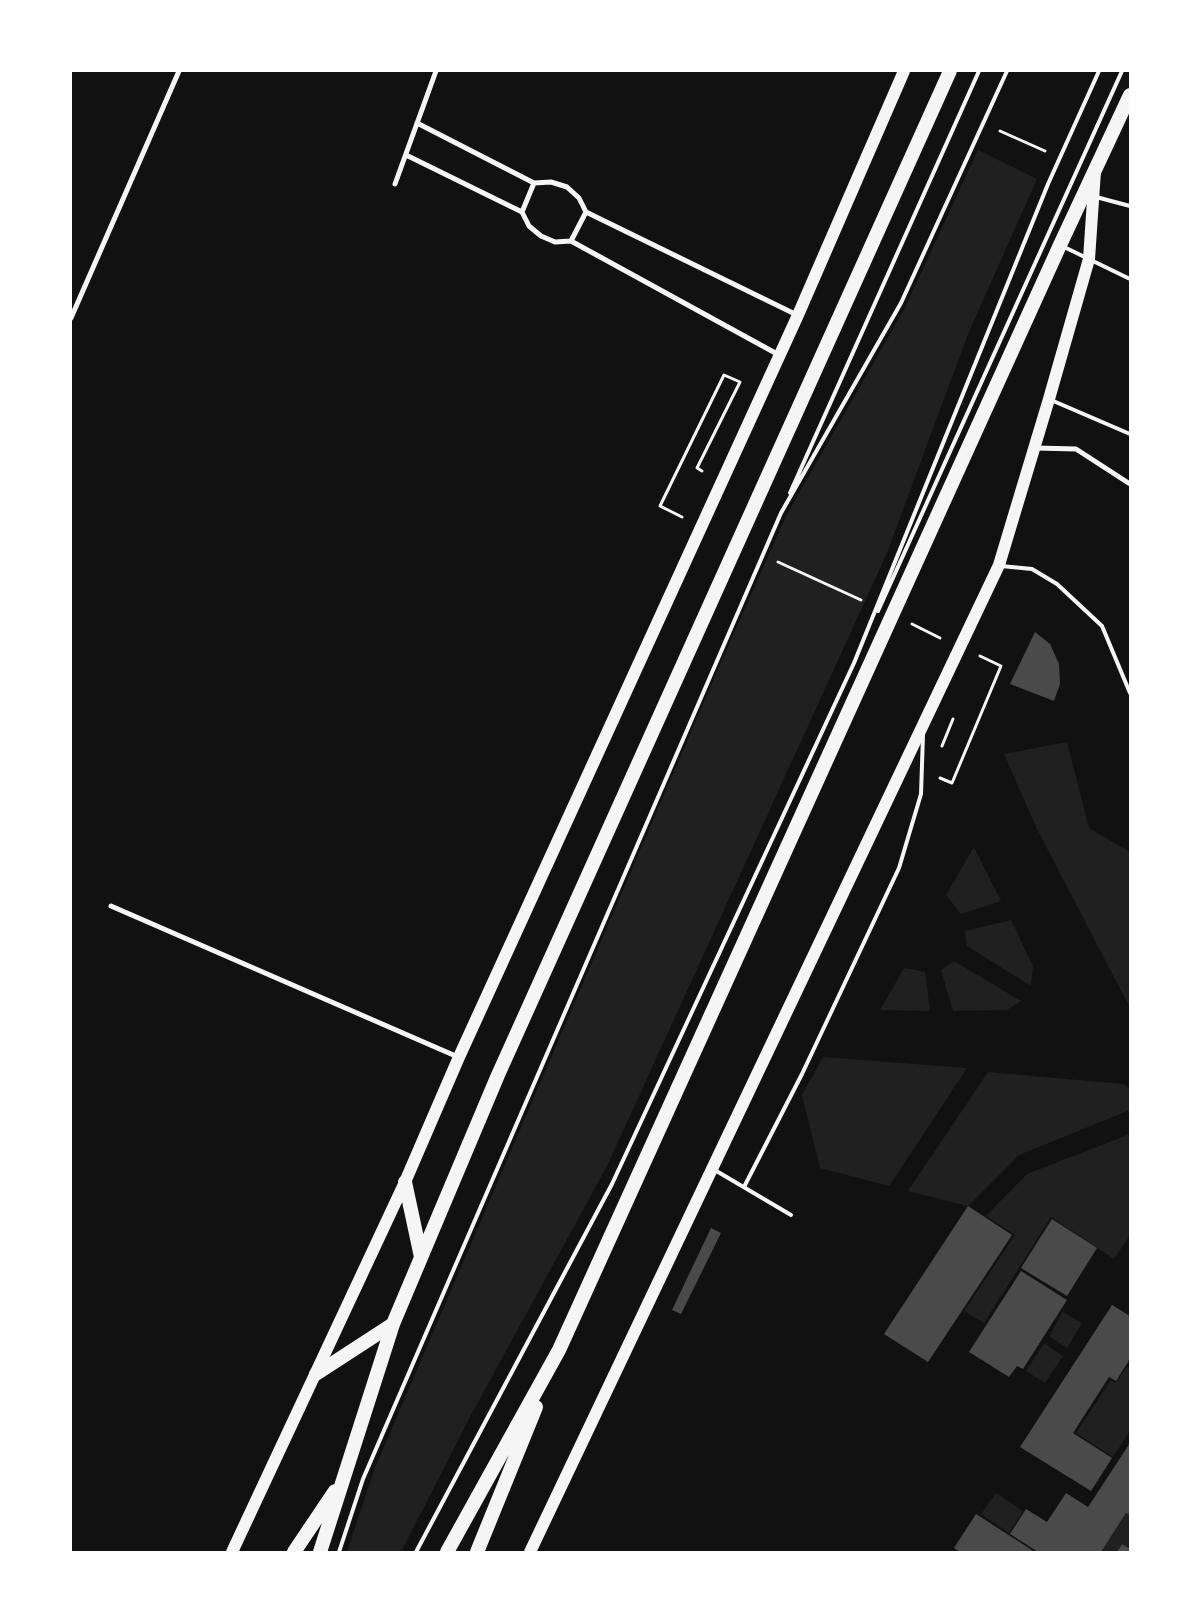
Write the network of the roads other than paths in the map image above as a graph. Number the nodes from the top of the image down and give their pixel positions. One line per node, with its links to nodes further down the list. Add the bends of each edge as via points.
1 (179, 71): 23 (street)
2 (436, 71): 10 (street)
3 (904, 71): 22 (main road)
4 (950, 71): 40 (highway, via 498,1075)
5 (979, 71): 29 (lane)
6 (1007, 71): 29 (lane, via 901,303)
7 (1099, 71): 31 (lane, via 1048,184)
8 (1122, 71): 31 (lane)
9 (1129, 98): 14 (highway, via 1096,168)
10 (417, 123): 11 (street); 12 (street)
11 (406, 154): 13 (street); 16 (street)
12 (534, 183): 16 (street); 17 (street, via 551,182 567,187 579,198)
13 (395, 184)
14 (1089, 196): 15 (lane); 19 (highway); 20 (main road)
15 (1130, 206)
16 (522, 212): 18 (street, via 529,226 541,236 555,242)
17 (586, 212): 18 (street); 22 (street)
18 (571, 241): 24 (street)
19 (1060, 245): 20 (lane); 42 (highway)
20 (1089, 259): 21 (lane); 25 (main road)
21 (1130, 279)
22 (798, 315): 24 (main road)
23 (71, 318)
24 (779, 355): 35 (main road)
25 (1049, 399): 26 (lane); 27 (main road)
26 (1130, 434)
27 (1035, 448): 28 (street, via 1076,449); 30 (main road)
28 (1130, 484)
29 (781, 513): 48 (lane, via 363,1479)
30 (998, 565): 32 (lane, via 1032,569 1057,584 1102,626); 33 (main road)
31 (854, 663): 49 (lane, via 612,1184)
32 (1130, 693)
33 (923, 724): 36 (main road); 38 (lane, via 921,794 899,868 802,1074)
34 (112, 906): 35 (street)
35 (458, 1058): 37 (main road)
36 (713, 1169): 38 (lane); 52 (main road)
37 (405, 1182): 40 (highway); 43 (main road)
38 (744, 1187): 39 (lane)
39 (791, 1215)
40 (421, 1258): 41 (highway)
41 (393, 1324): 43 (highway); 44 (highway)
42 (559, 1350): 50 (highway); 51 (highway)
43 (316, 1374): 45 (main road)
44 (343, 1478): 46 (highway); 47 (highway)
45 (232, 1552)
46 (294, 1552)
47 (320, 1552)
48 (339, 1552)
49 (416, 1552)
50 (447, 1552)
51 (477, 1552)
52 (530, 1552)

